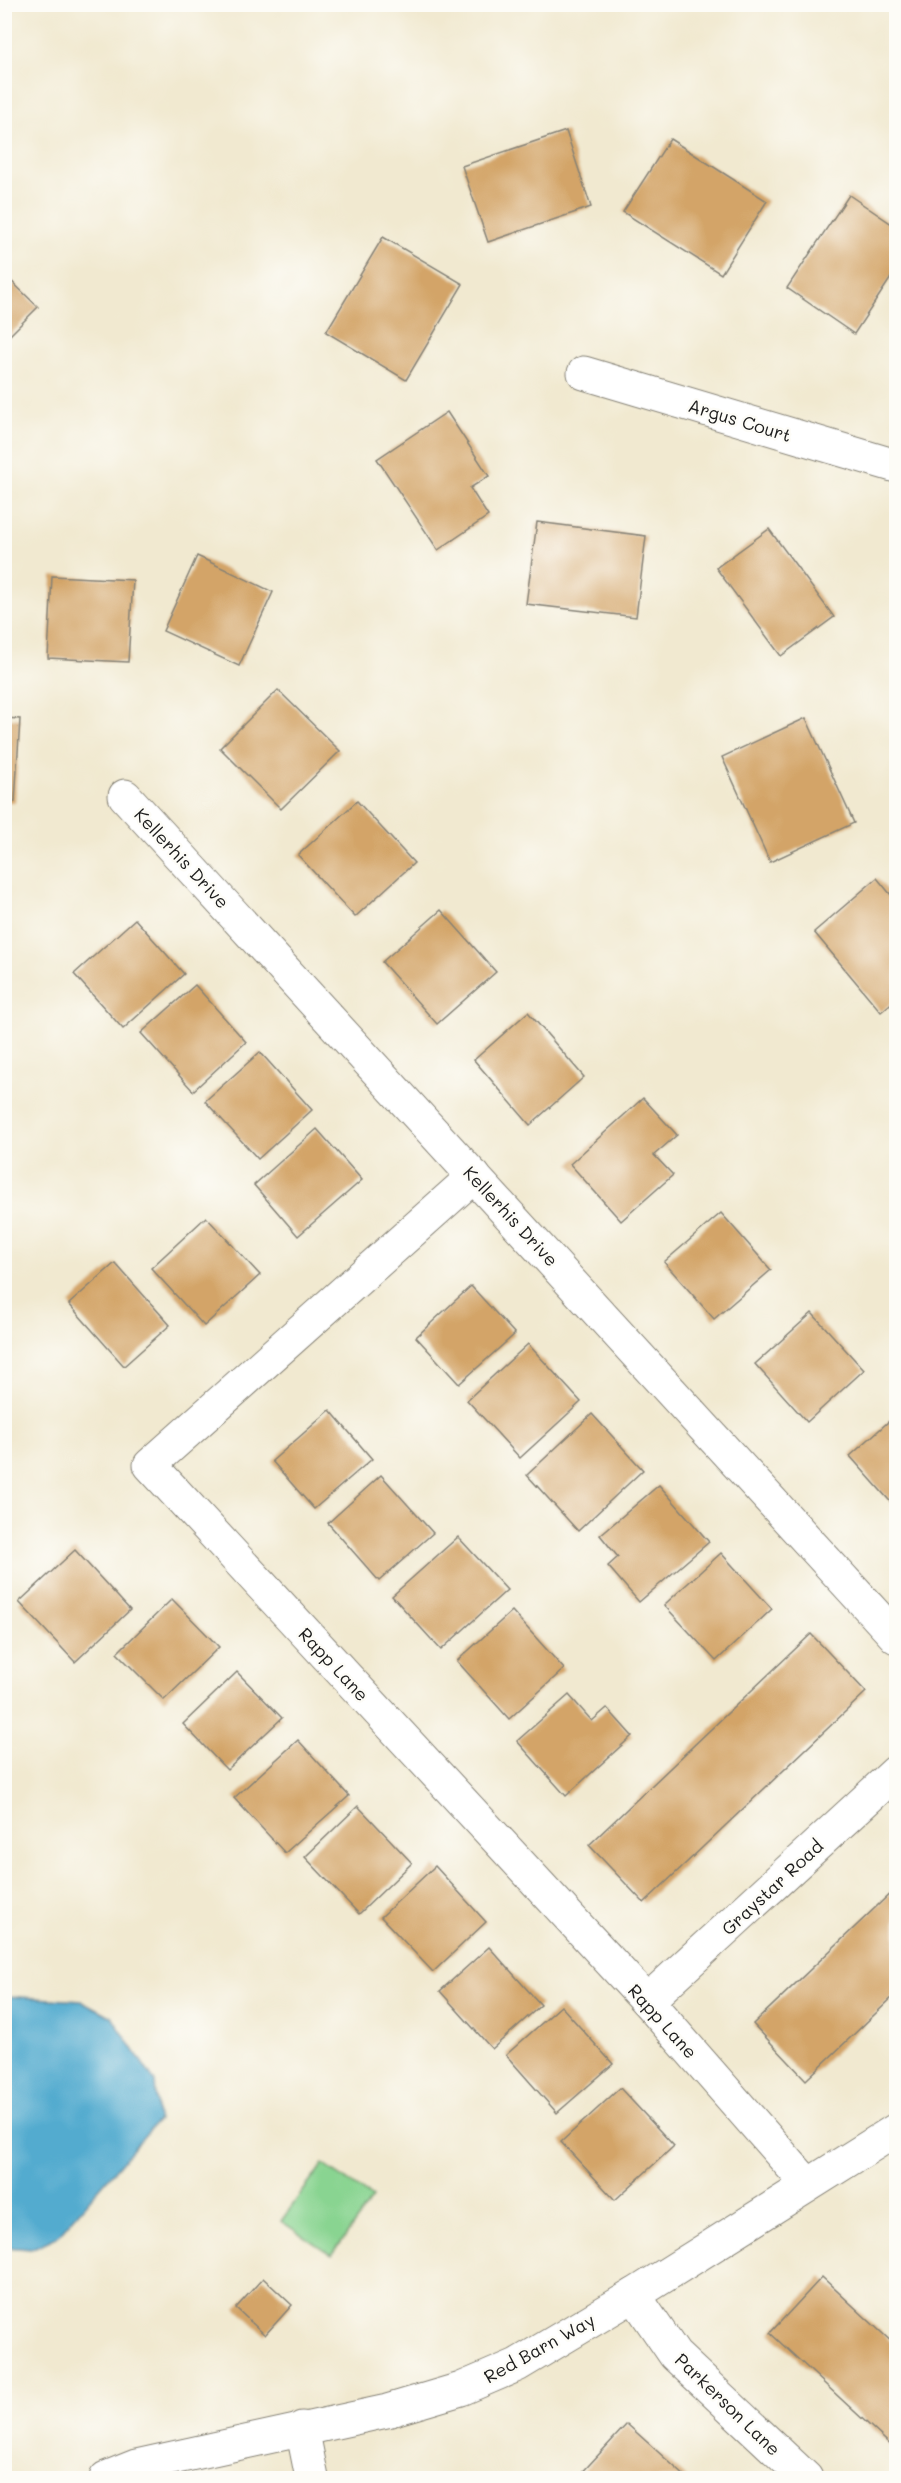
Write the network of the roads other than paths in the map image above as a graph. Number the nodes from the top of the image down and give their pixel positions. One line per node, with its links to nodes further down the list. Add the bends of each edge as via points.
1 (584, 373): 2 (street, Argus Court)
2 (897, 466)
3 (125, 795): 4 (street, Kellerhis Drive)
4 (474, 1176): 5 (street, Kellerhis Drive); 7 (street, Rapp Lane, via 150,1465)
5 (897, 1637)
6 (897, 1772): 7 (street, Graystar Road)
7 (647, 2001): 9 (street, Rapp Lane)
8 (897, 2130): 9 (street, Red Barn Way)
9 (808, 2185): 10 (street, Red Barn Way)
10 (634, 2295): 11 (street, Red Barn Way, via 517,2365 461,2389 387,2411); 14 (street, Parkerson Lane, via 675,2355)
11 (302, 2428): 12 (street, Red Barn Way, via 136,2466); 13 (street)
12 (106, 2478)
13 (312, 2478)
14 (806, 2478)

